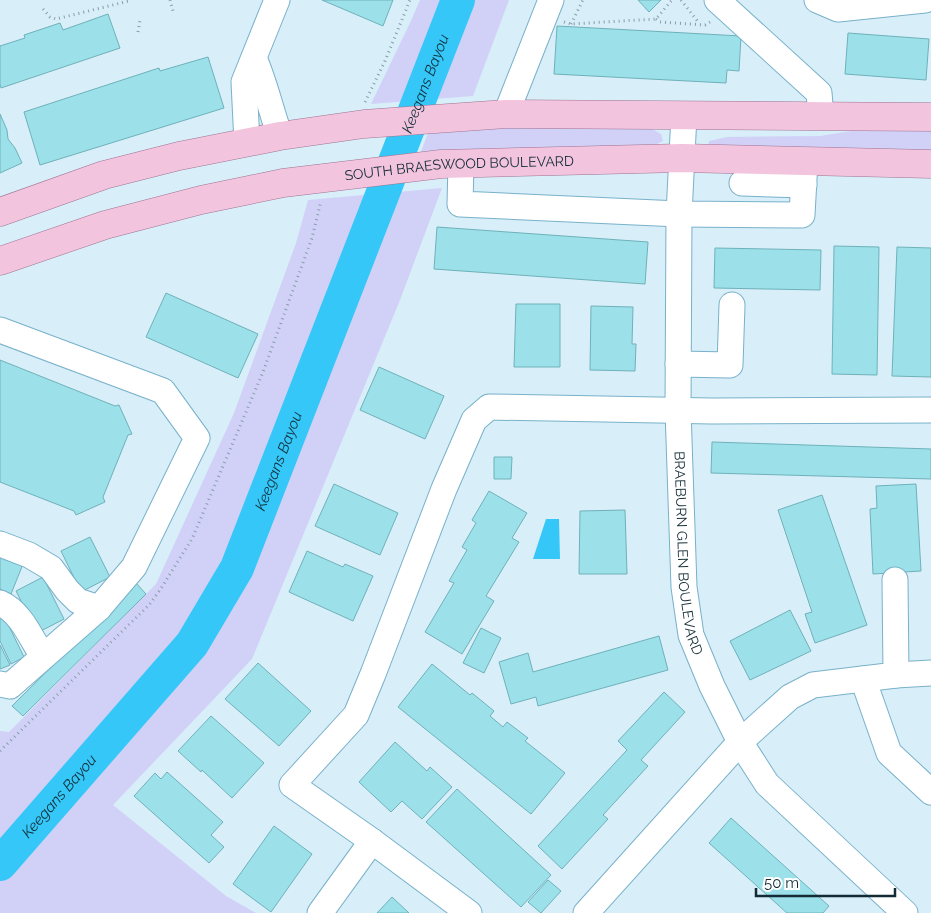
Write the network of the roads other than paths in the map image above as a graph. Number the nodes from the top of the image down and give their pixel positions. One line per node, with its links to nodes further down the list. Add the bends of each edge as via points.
1 (277, 0): 7 (street)
2 (816, 0): 5 (street, via 838,9)
3 (925, 0): 5 (street)
4 (719, 2): 10 (street, via 819,93)
5 (862, 4)
6 (548, 8): 8 (street)
7 (254, 58): 12 (street); 13 (street, via 244,82)
8 (506, 114): 9 (main road); 12 (main road, via 364,114)
9 (684, 115): 10 (main road); 14 (street, BRAEBURN GLEN BOULEVARD)
10 (821, 116): 11 (main road)
11 (931, 117)
12 (280, 136): 13 (main road)
13 (247, 143): 19 (main road, via 104,175)
14 (682, 158): 15 (main road, SOUTH BRAESWOOD BOULEVARD); 17 (main road, SOUTH BRAESWOOD BOULEVARD); 20 (street, BRAEBURN GLEN BOULEVARD)
15 (451, 164): 20 (street, via 460,204); 22 (main road, SOUTH BRAESWOOD BOULEVARD, via 283,183 201,200 106,225)
16 (929, 169): 18 (main road, SOUTH BRAESWOOD BOULEVARD)
17 (742, 172): 18 (main road, SOUTH BRAESWOOD BOULEVARD); 21 (street)
18 (804, 173): 21 (street, via 802,215)
19 (0, 212)
20 (679, 214): 21 (street); 25 (street, BRAEBURN GLEN BOULEVARD)
21 (743, 214)
22 (0, 261)
23 (732, 305): 25 (street, via 730,365)
24 (0, 330): 31 (street, via 164,391 197,438 134,567)
25 (678, 364): 26 (street, BRAEBURN GLEN BOULEVARD)
26 (678, 410): 27 (street); 37 (street, BRAEBURN GLEN BOULEVARD, via 686,610 691,635); 39 (street, via 489,406 474,420 356,715 292,786)
27 (931, 410)
28 (0, 544): 31 (street, via 51,568 78,601)
29 (895, 580): 34 (street)
30 (0, 603): 32 (street, via 18,617)
31 (99, 608): 32 (street)
32 (43, 657): 36 (street, via 10,686)
33 (931, 673): 34 (street)
34 (896, 675): 35 (street)
35 (863, 679): 37 (street, via 814,685 790,697); 38 (street, via 889,753)
36 (0, 684)
37 (740, 742): 42 (street); 43 (street, BRAEBURN GLEN BOULEVARD, via 768,784)
38 (931, 792)
39 (372, 841): 40 (street); 41 (street)
40 (320, 913)
41 (469, 913)
42 (586, 913)
43 (905, 913)

